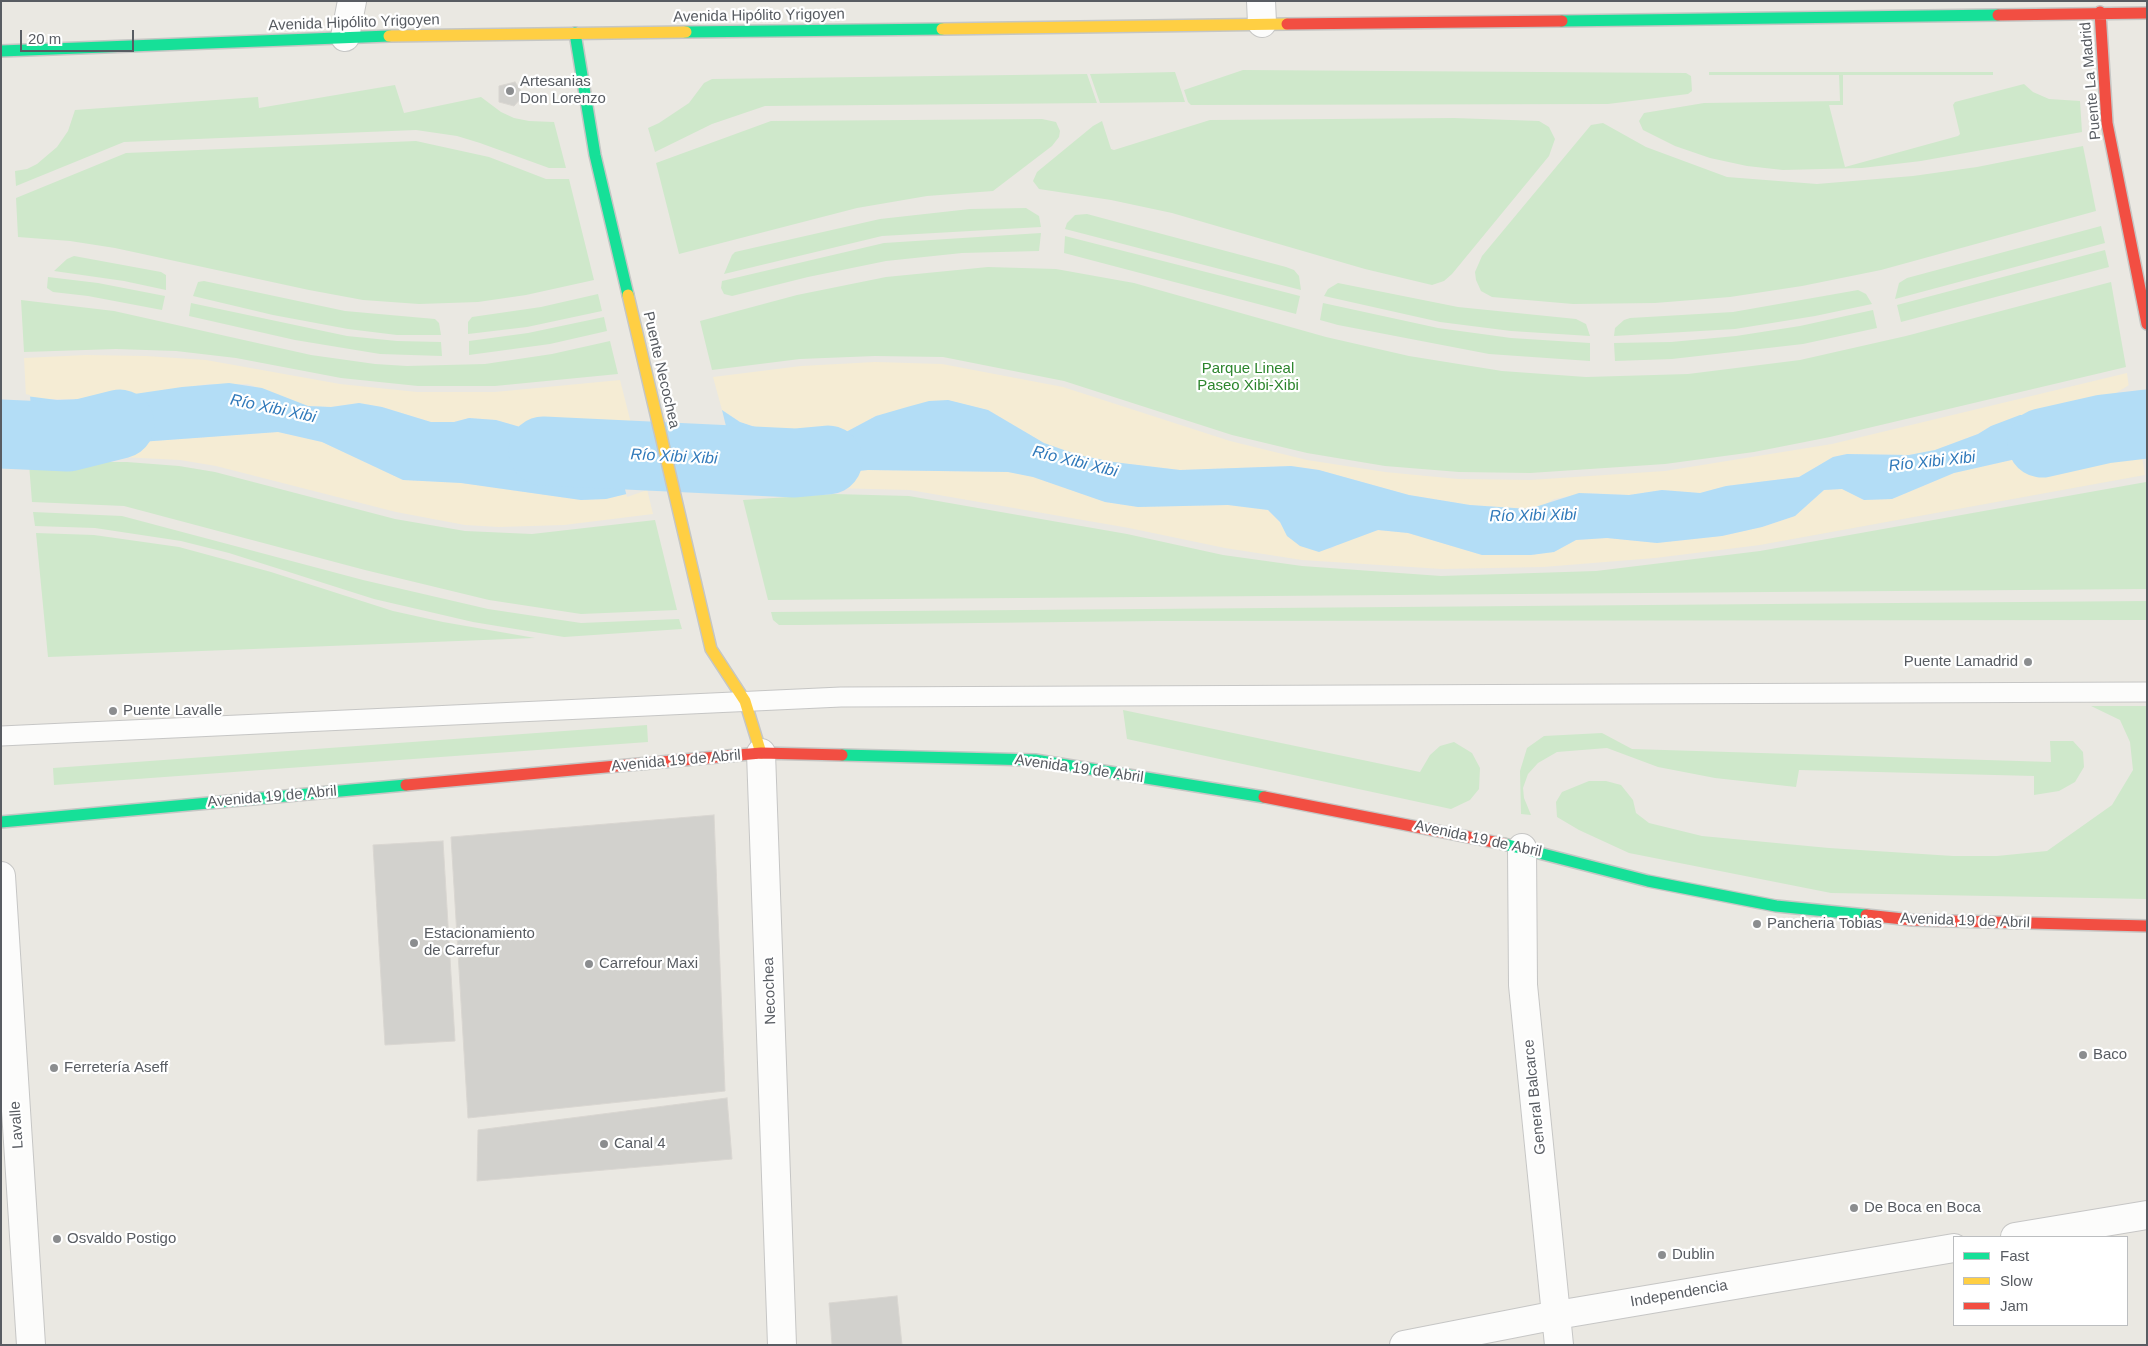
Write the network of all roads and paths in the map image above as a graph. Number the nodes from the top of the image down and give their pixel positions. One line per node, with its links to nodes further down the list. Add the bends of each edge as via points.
1 (352, 1): 6 (street)
2 (2100, 7): 3 (main road, Avenida Hipólito Yrigoyen); 4 (main road, Avenida Hipólito Yrigoyen); 8 (main road, Puente La Madrid, via 2107,123)
3 (1262, 12): 5 (main road, Avenida Hipólito Yrigoyen)
4 (2147, 13)
5 (575, 33): 6 (main road, Avenida Hipólito Yrigoyen); 9 (main road, Puente Necochea, via 595,155)
6 (345, 37): 7 (main road, Avenida Hipólito Yrigoyen)
7 (1, 51)
8 (2147, 324)
9 (711, 649): 11 (main road, Necochea)
10 (2147, 692): 11 (lane, via 860,697)
11 (745, 701): 12 (lane); 13 (main road, Necochea)
12 (1, 736)
13 (761, 752): 14 (main road, Avenida 19 de Abril); 15 (main road, Avenida 19 de Abril, via 1035,760 1310,805); 23 (street, Necochea)
14 (1, 822)
15 (1522, 848): 17 (main road, Avenida 19 de Abril, via 1648,881 1776,906 1912,920); 21 (street, General Balcarce, via 1523,985)
16 (1, 876): 22 (street, Lavalle)
17 (2147, 926)
18 (2147, 1215): 19 (street)
19 (2021, 1236)
20 (1953, 1248): 21 (street, Independencia)
21 (1557, 1315): 24 (street, Independencia); 25 (street, General Balcarce)
22 (31, 1345)
23 (782, 1345)
24 (1404, 1345)
25 (1559, 1345)

